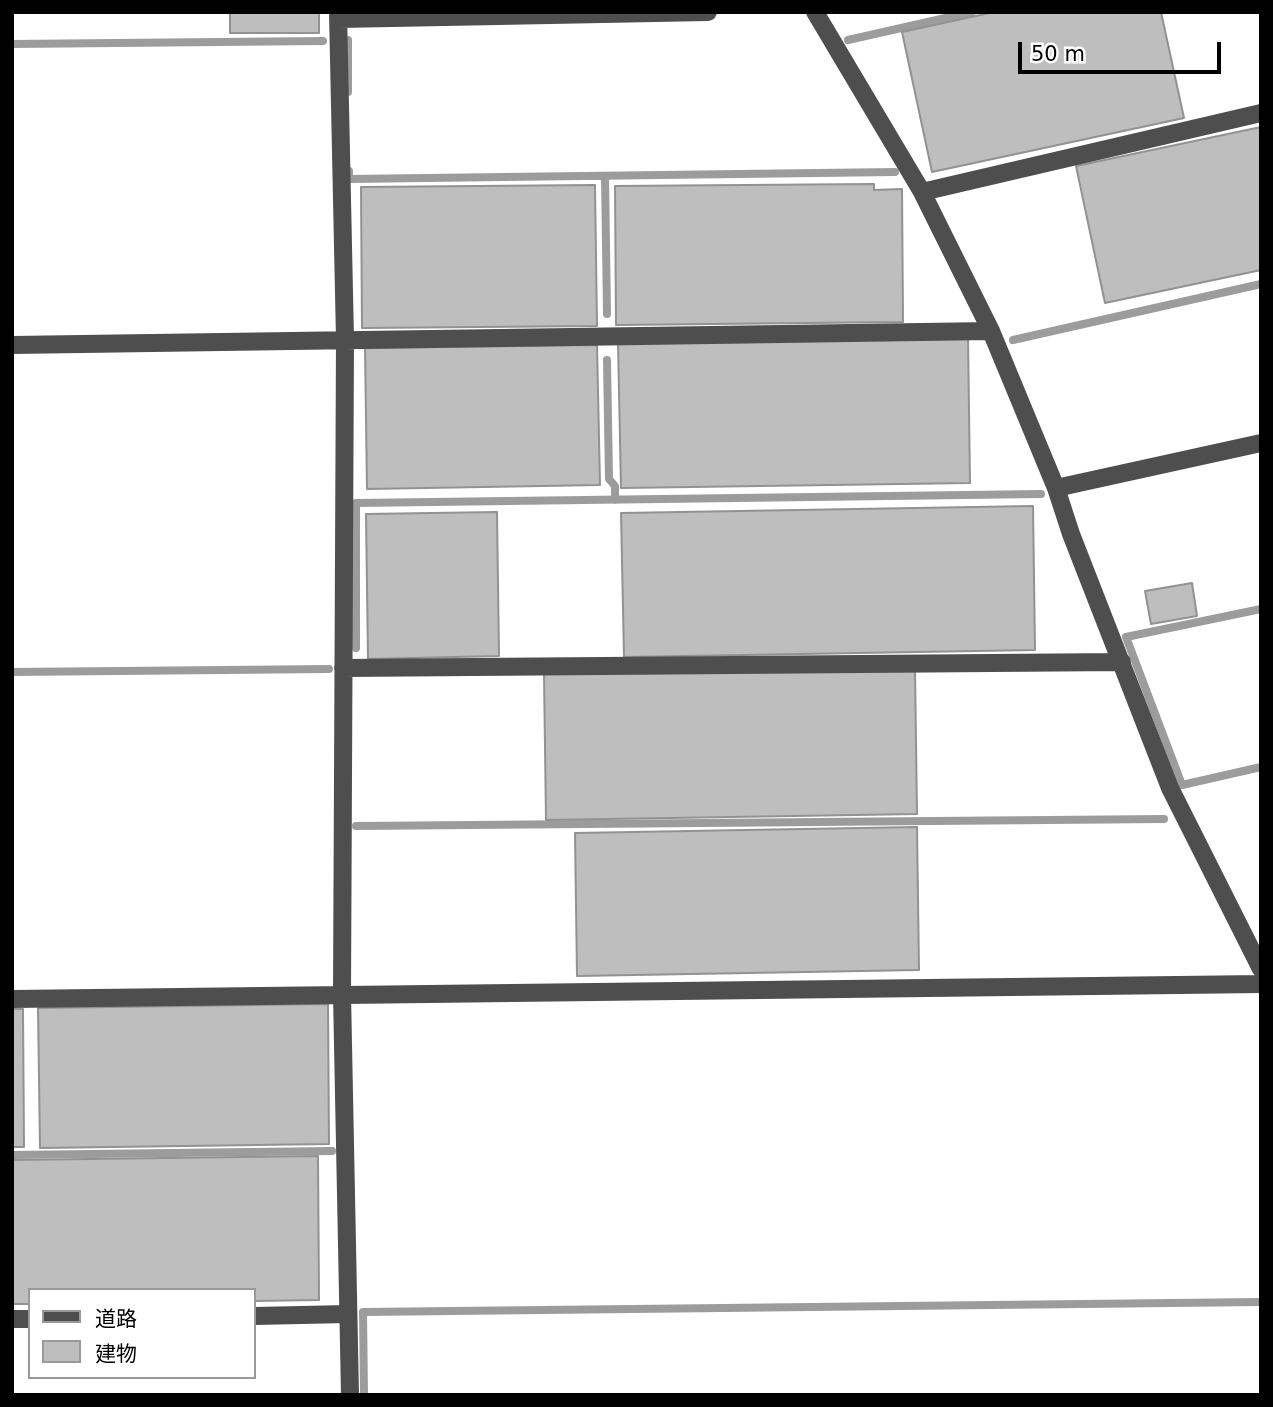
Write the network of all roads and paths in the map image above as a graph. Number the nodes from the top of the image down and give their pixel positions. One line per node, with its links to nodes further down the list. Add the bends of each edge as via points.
1 (708, 12): 3 (street)
2 (815, 12): 5 (street)
3 (339, 15): 7 (street)
4 (1261, 113): 5 (street)
5 (922, 192): 6 (street)
6 (990, 331): 7 (street); 10 (street)
7 (345, 339): 8 (street); 12 (street)
8 (12, 345)
9 (1261, 443): 10 (street)
10 (1056, 488): 11 (street)
11 (1122, 662): 12 (street); 13 (street, via 1170,788)
12 (343, 668): 15 (street)
13 (1261, 969)
14 (1261, 984): 15 (street)
15 (342, 994): 16 (street); 17 (street)
16 (12, 999)
17 (348, 1314): 18 (street); 19 (street)
18 (256, 1315)
19 (350, 1395)

